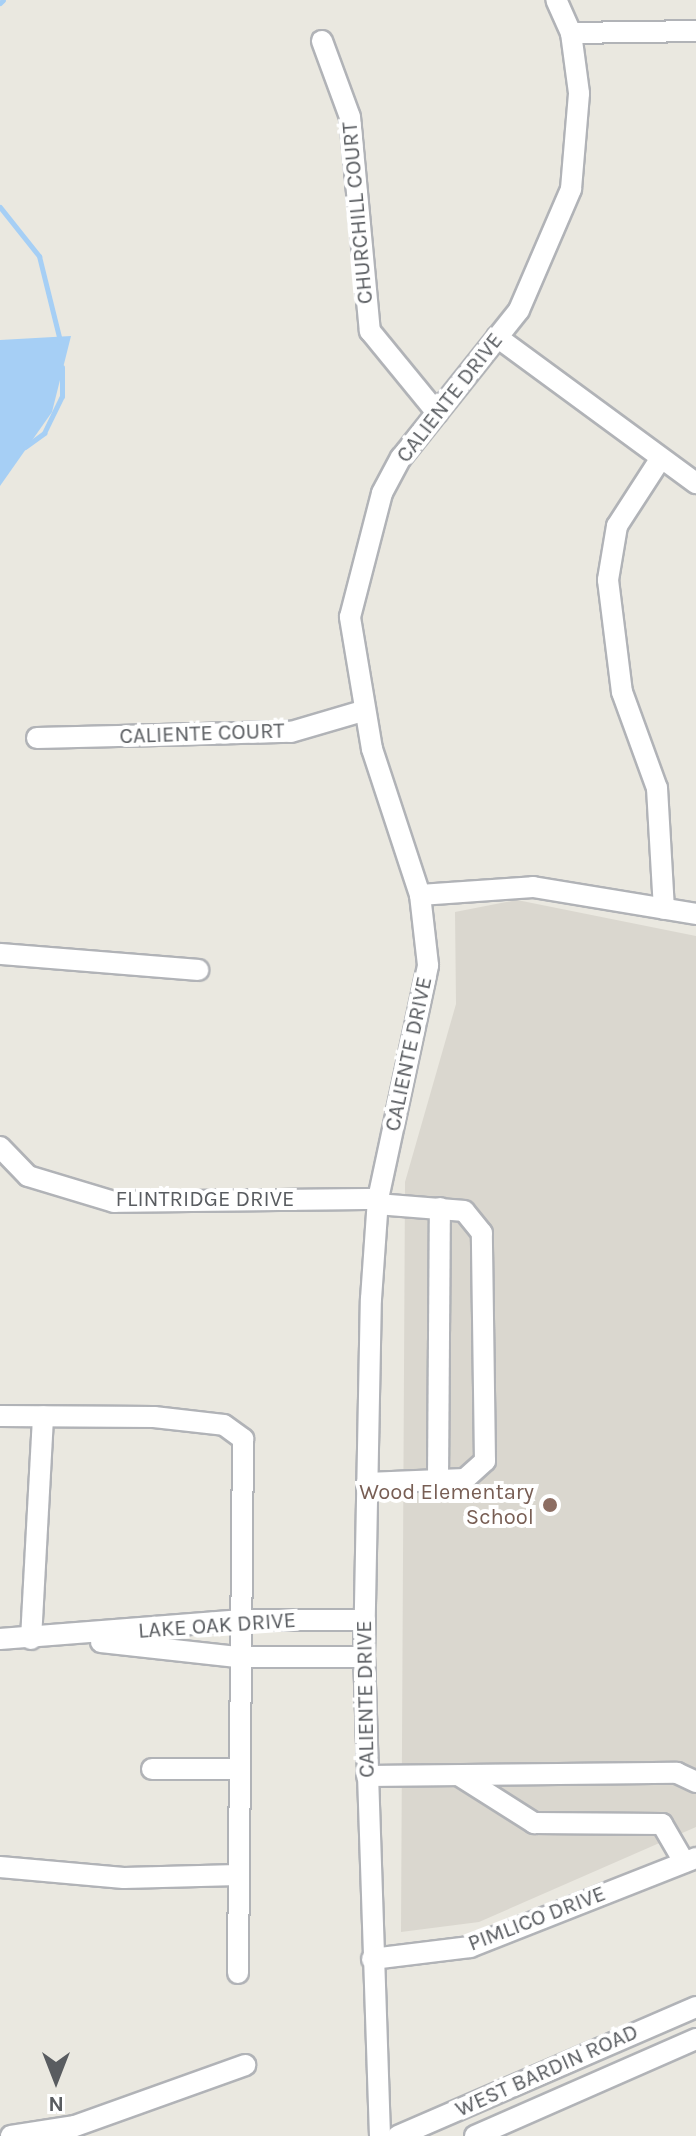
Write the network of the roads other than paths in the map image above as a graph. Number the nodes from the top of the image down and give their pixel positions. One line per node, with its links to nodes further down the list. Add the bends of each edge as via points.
1 (556, 0): 3 (street, CALIENTE DRIVE)
2 (696, 31): 3 (street)
3 (571, 33): 5 (street, CALIENTE DRIVE, via 579,141 571,189 536,279)
4 (322, 41): 6 (street, CHURCHILL COURT, via 350,117 370,331)
5 (497, 337): 6 (street, CALIENTE DRIVE); 7 (street)
6 (437, 413): 9 (street, CALIENTE DRIVE, via 401,458 365,534 350,617)
7 (659, 461): 8 (street); 12 (street, via 617,526 608,580 622,692 657,788)
8 (696, 483)
9 (363, 711): 10 (street, CALIENTE COURT, via 291,732); 11 (street, CALIENTE DRIVE)
10 (37, 738)
11 (420, 895): 12 (street, via 533,887); 17 (street, CALIENTE DRIVE, via 428,965)
12 (664, 909): 13 (street)
13 (696, 914)
14 (0, 954): 15 (street, via 103,957)
15 (198, 970)
16 (0, 1147): 17 (street, FLINTRIDGE DRIVE, via 28,1176 114,1202)
17 (378, 1202): 18 (street, FLINTRIDGE DRIVE); 22 (street, CALIENTE DRIVE)
18 (440, 1208): 21 (street); 21 (street, via 474,1220 487,1249 485,1461 465,1479)
19 (0, 1416): 20 (street)
20 (43, 1416): 23 (street, via 154,1417 224,1425 239,1434 245,1455); 27 (street)
21 (438, 1479): 22 (street)
22 (367, 1483): 24 (street, CALIENTE DRIVE)
23 (239, 1620): 24 (street, LAKE OAK DRIVE); 25 (street, LAKE OAK DRIVE); 28 (street)
24 (365, 1620): 29 (street, CALIENTE DRIVE)
25 (70, 1638): 27 (street, LAKE OAK DRIVE); 28 (street, LAKE OAK DRIVE)
26 (0, 1639): 27 (street, LAKE OAK DRIVE)
27 (31, 1639)
28 (237, 1657): 29 (street, LAKE OAK DRIVE); 31 (street)
29 (364, 1657): 33 (street, CALIENTE DRIVE)
30 (152, 1769): 31 (street)
31 (238, 1769): 37 (street)
32 (459, 1775): 33 (street); 34 (street, via 677,1773); 35 (street, via 534,1823 662,1824)
33 (367, 1776): 38 (street, CALIENTE DRIVE)
34 (696, 1782)
35 (690, 1860): 38 (street, PIMLICO DRIVE, via 470,1947)
36 (0, 1867): 37 (street, via 124,1878)
37 (238, 1875): 39 (street)
38 (372, 1959): 44 (street, CALIENTE DRIVE)
39 (238, 1973)
40 (696, 2007): 45 (street, WEST BARDIN ROAD)
41 (696, 2039): 46 (street, WEST BARDIN ROAD)
42 (245, 2065): 43 (street, via 75,2126)
43 (11, 2136)
44 (380, 2136)
45 (398, 2136)
46 (475, 2136)

